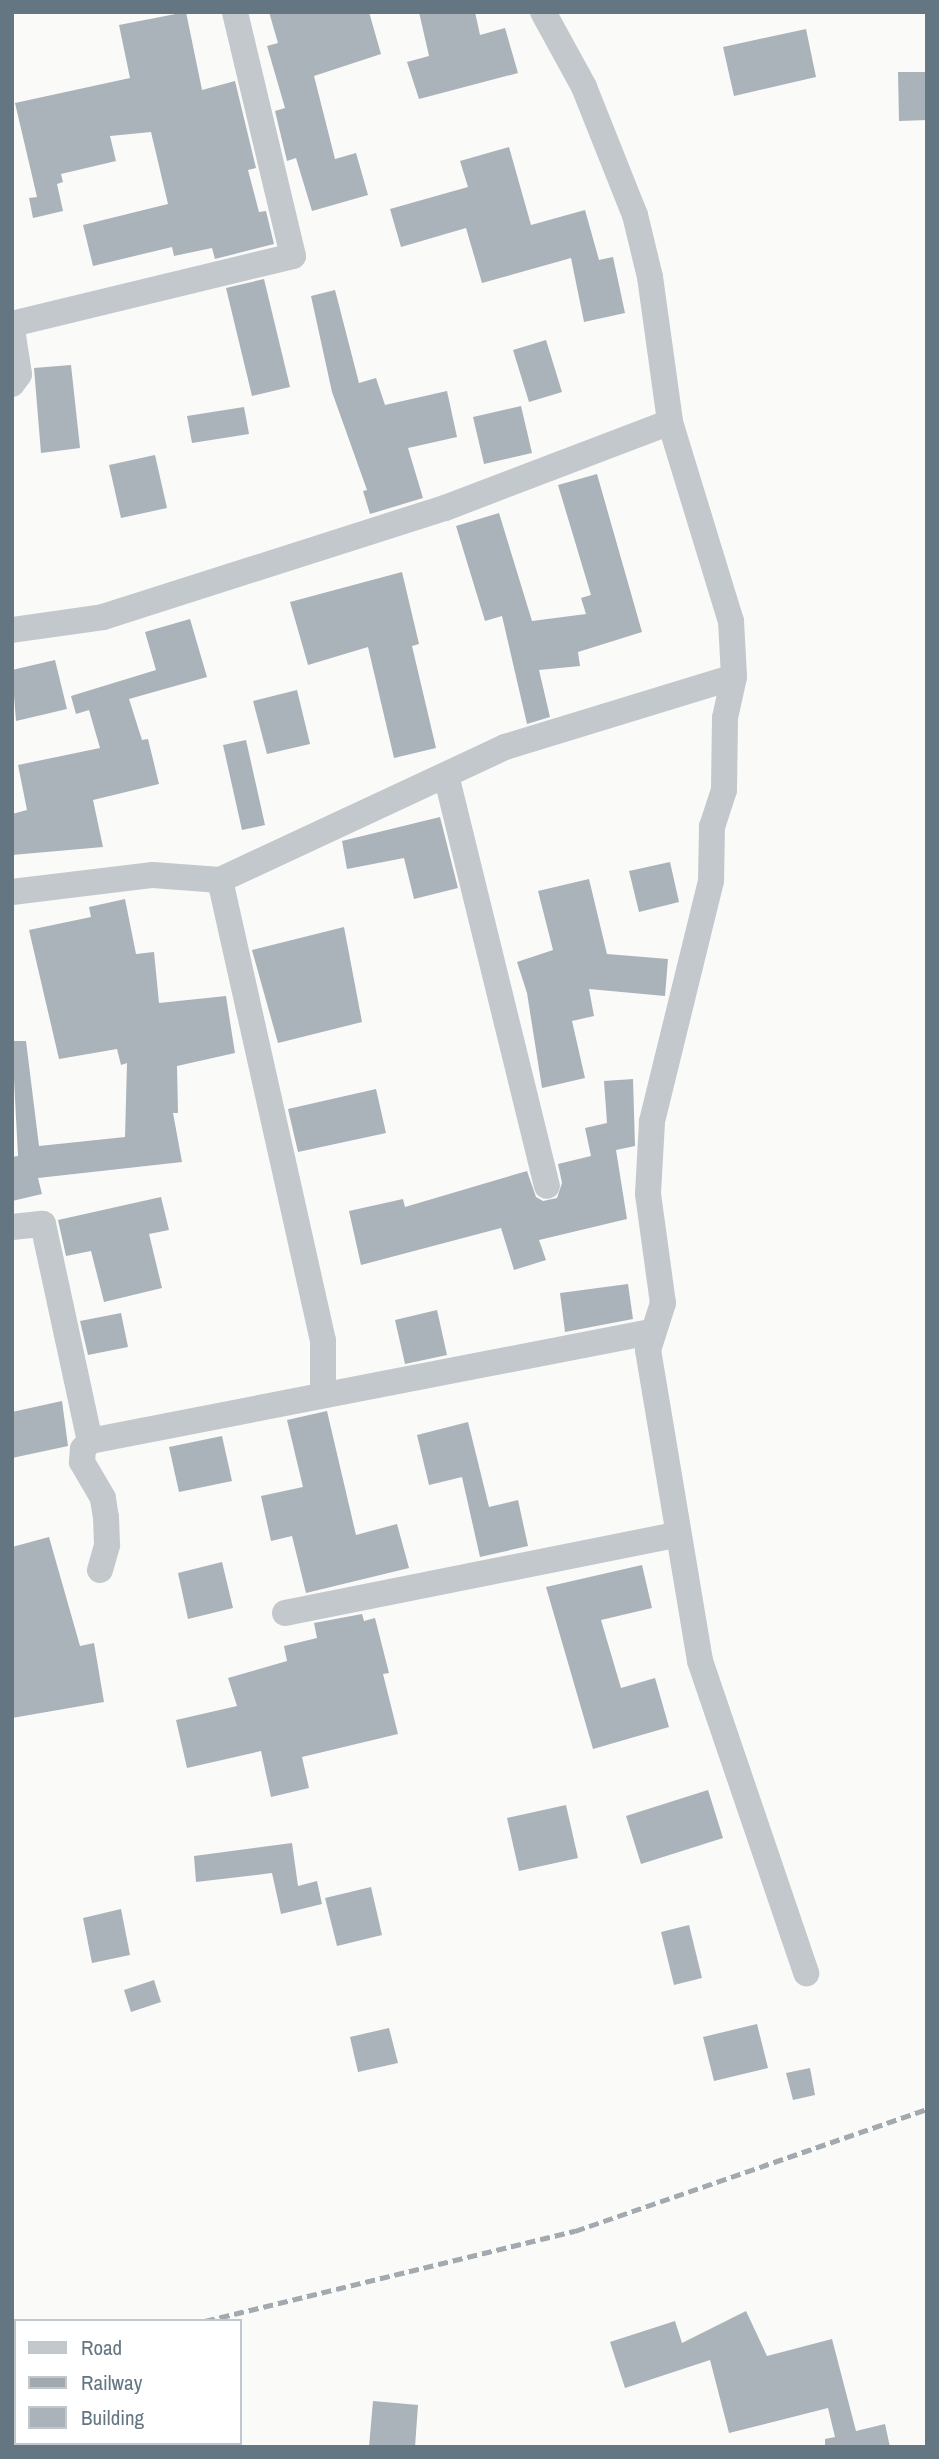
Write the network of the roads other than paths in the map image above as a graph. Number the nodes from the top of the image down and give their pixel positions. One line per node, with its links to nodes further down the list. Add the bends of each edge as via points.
1 (235, 12): 3 (street, via 293,256)
2 (543, 12): 5 (street, via 584,88 635,215 650,277)
3 (12, 327): 4 (street, via 19,374)
4 (12, 384)
5 (670, 422): 6 (street, via 446,508 116,612); 7 (street, via 731,621)
6 (12, 630)
7 (734, 677): 8 (street, via 505,747); 13 (street, via 725,718 724,790 712,826 712,881 652,1122 648,1194 663,1303)
8 (446, 775): 9 (street); 11 (street)
9 (220, 880): 10 (street, via 153,876); 14 (street, via 323,1341)
10 (12, 892)
11 (547, 1186)
12 (12, 1227): 15 (street, via 43,1224)
13 (650, 1332): 14 (street); 16 (street, via 648,1350)
14 (323, 1394): 15 (street)
15 (90, 1441): 17 (street, via 83,1449 82,1462 103,1498 106,1518 107,1545)
16 (676, 1535): 18 (street); 19 (street, via 700,1661)
17 (100, 1570)
18 (285, 1613)
19 (806, 1973)

